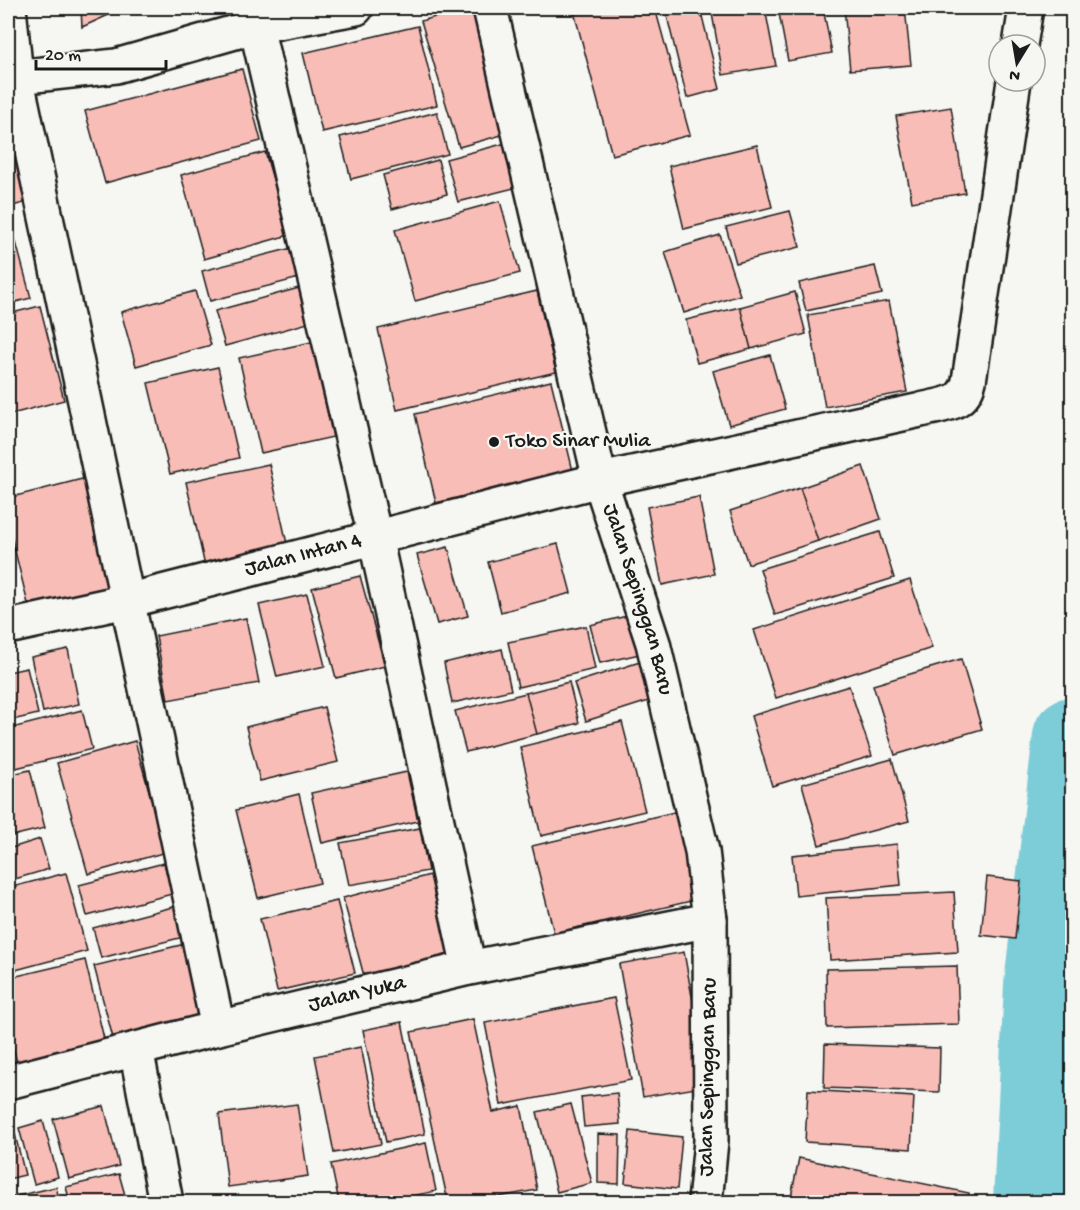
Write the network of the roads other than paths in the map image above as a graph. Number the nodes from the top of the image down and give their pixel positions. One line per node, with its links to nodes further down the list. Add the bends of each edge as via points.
1 (9, 8): 7 (street)
2 (356, 8): 5 (street)
3 (490, 8): 9 (street, Jalan Sepinggan Baru)
4 (1026, 8): 6 (street)
5 (256, 26): 7 (street, via 116,66); 10 (street)
6 (1022, 33)
7 (12, 77): 11 (street)
8 (1012, 93): 9 (street, Jalan Intan 4, via 966,393 921,411)
9 (600, 480): 10 (street, Jalan Intan 4); 13 (street, Jalan Sepinggan Baru, via 653,643 702,851)
10 (375, 537): 11 (street, Jalan Intan 4); 14 (street)
11 (127, 601): 12 (street, Jalan Intan 4); 15 (street)
12 (8, 627)
13 (710, 920): 14 (street, Jalan Yuka); 19 (street, Jalan Sepinggan Baru, via 711,1141)
14 (469, 968): 15 (street, Jalan Yuka)
15 (218, 1028): 16 (street, Jalan Yuka)
16 (136, 1049): 17 (street, Jalan Yuka); 18 (street)
17 (8, 1082)
18 (166, 1203)
19 (705, 1203)

